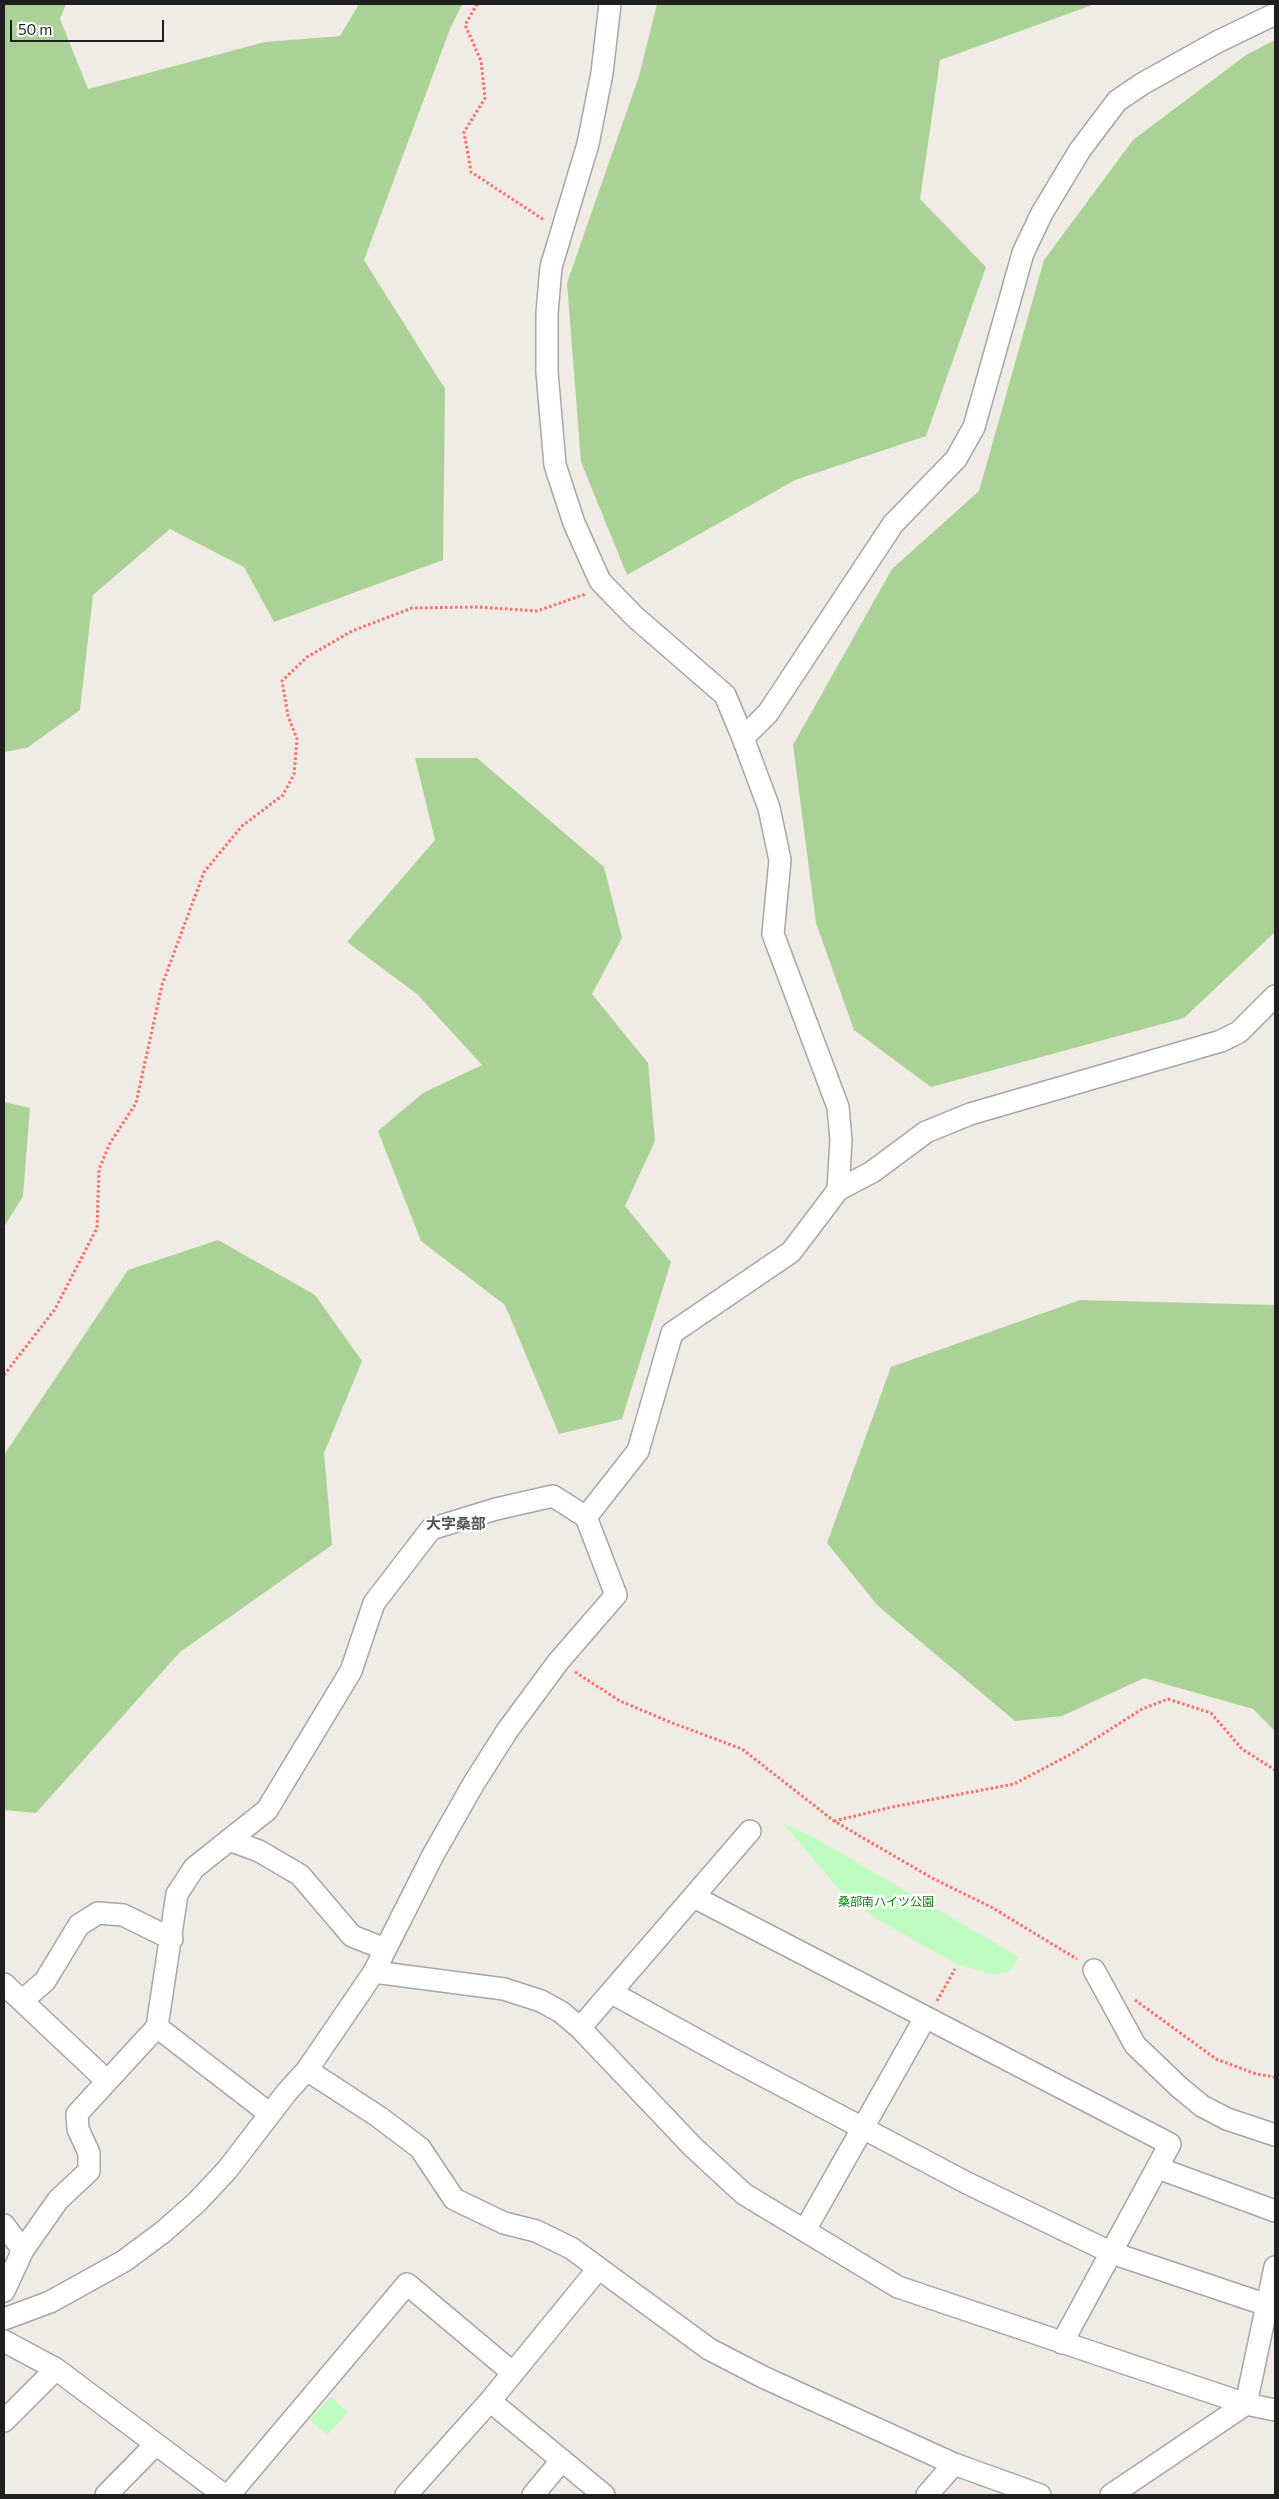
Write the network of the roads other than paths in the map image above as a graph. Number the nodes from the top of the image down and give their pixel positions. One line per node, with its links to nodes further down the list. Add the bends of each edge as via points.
1 (610, 4): 3 (street, via 602,73 588,144 551,267 547,312 548,396 555,465 574,523 600,581 635,617 725,695)
2 (1275, 14): 3 (street, via 1217,42 1117,101 1080,150 1042,212 1023,253 974,427 956,459 893,524 768,713)
3 (744, 738): 5 (street, via 769,808 780,860 773,934 838,1107 841,1140)
4 (1275, 996): 5 (street, via 1239,1032 1221,1041 970,1114 926,1132 872,1172)
5 (838, 1190): 6 (street, via 791,1252 672,1333 638,1451)
6 (586, 1517): 8 (street, via 553,1496 432,1529 374,1602 351,1671 267,1810); 11 (street, via 616,1595 535,1692 474,1783)
7 (750, 1831): 9 (street)
8 (229, 1840): 10 (street, via 194,1868 177,1894); 11 (street, via 259,1851 300,1875 352,1936)
9 (694, 1897): 15 (street); 17 (street)
10 (172, 1938): 16 (street, via 123,1915 98,1913 79,1925 45,1981); 18 (street)
11 (385, 1949): 13 (street)
12 (1094, 1970): 24 (street, via 1135,2045 1178,2087 1202,2106 1227,2119)
13 (374, 1972): 19 (street, via 504,1989 541,2001); 20 (street)
14 (4, 1984): 16 (street)
15 (612, 1993): 19 (street); 23 (street)
16 (22, 2001): 21 (street)
17 (926, 2019): 23 (street); 25 (street, via 1170,2144)
18 (156, 2027): 21 (street); 22 (street)
19 (580, 2028): 28 (street, via 693,2148 744,2194)
20 (306, 2070): 22 (street); 32 (street, via 420,2148 454,2199 504,2223 536,2230 571,2248)
21 (107, 2081): 29 (street, via 77,2114 78,2129 89,2153 88,2171 58,2200)
22 (270, 2114): 35 (street, via 221,2177 163,2232 124,2261 50,2302)
23 (864, 2128): 28 (street); 30 (street)
24 (1275, 2135)
25 (1158, 2168): 26 (street); 30 (street)
26 (1275, 2211)
27 (4, 2225): 29 (street)
28 (805, 2230): 37 (street, via 898,2287)
29 (23, 2250): 33 (street)
30 (1112, 2253): 34 (street); 37 (street)
31 (1275, 2267): 34 (street)
32 (598, 2269): 39 (street); 46 (street, via 709,2349)
33 (4, 2291)
34 (1267, 2305): 41 (street)
35 (4, 2319)
36 (4, 2341): 38 (street)
37 (1062, 2343): 41 (street)
38 (56, 2370): 43 (street); 44 (street)
39 (513, 2373): 40 (street); 49 (street, via 406,2284)
40 (490, 2401): 45 (street); 50 (street)
41 (1246, 2404): 42 (street); 55 (street)
42 (1275, 2410)
43 (4, 2420)
44 (156, 2444): 47 (street); 48 (street)
45 (562, 2460): 51 (street); 52 (street)
46 (954, 2464): 53 (street); 54 (street)
47 (106, 2495)
48 (224, 2495)
49 (229, 2495)
50 (406, 2495)
51 (533, 2495)
52 (604, 2495)
53 (927, 2495)
54 (1040, 2495)
55 (1111, 2495)

